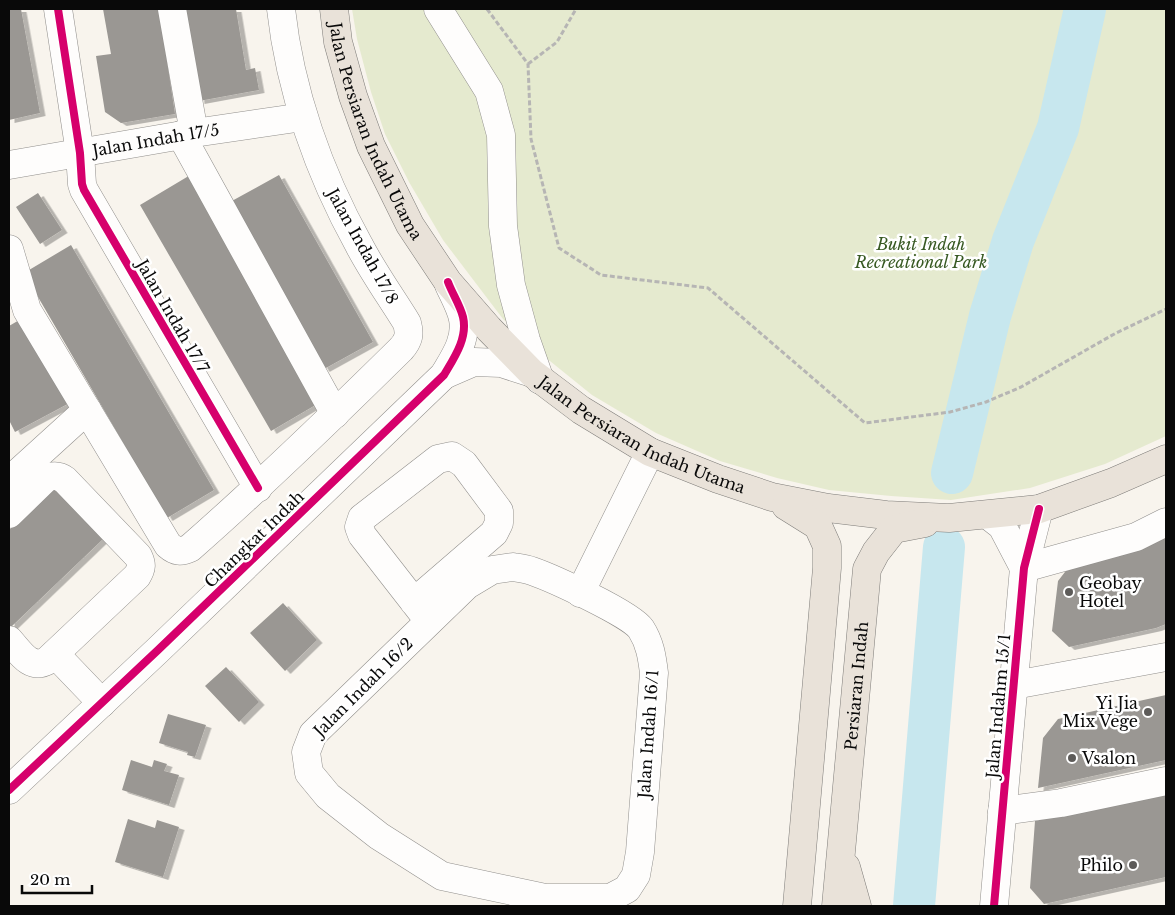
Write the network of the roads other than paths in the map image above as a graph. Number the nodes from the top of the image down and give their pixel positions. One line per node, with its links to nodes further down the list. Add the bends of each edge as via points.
1 (58, 9): 8 (street, Jalan Indah 17/7)
2 (172, 9): 7 (street)
3 (281, 9): 6 (street, Jalan Indah 17/8)
4 (334, 9): 11 (main road, Jalan Persiaran Indah Utama, via 338,42 371,146 410,225)
5 (438, 9): 13 (street, via 489,90 501,134 503,226 511,285)
6 (303, 117): 7 (street, Jalan Indah 17/5); 15 (street, Jalan Indah 17/8, via 328,183 359,246 409,330 402,349)
7 (187, 134): 8 (street, Jalan Indah 17/5); 15 (street)
8 (80, 153): 9 (street, Jalan Indah 17/5); 19 (street, Jalan Indah 17/7, via 84,190)
9 (9, 165)
10 (9, 249): 14 (street, via 27,310)
11 (448, 282): 12 (street, Changkat Indah, via 463,318 463,336); 13 (main road, Jalan Persiaran Indah Utama, via 489,330)
12 (444, 375): 13 (street, Changkat Indah, via 474,362 501,363); 33 (street, Changkat Indah)
13 (536, 377): 16 (main road, Jalan Persiaran Indah Utama, via 581,410)
14 (87, 410): 18 (street); 19 (street, via 174,551 190,548)
15 (335, 414): 19 (street)
16 (650, 452): 20 (main road, Jalan Persiaran Indah Utama, via 718,480); 27 (street)
17 (1166, 459): 21 (main road, Jalan Persiaran Indah Utama)
18 (9, 481)
19 (258, 488)
20 (772, 497): 24 (main road, Jalan Persiaran Indah Utama, via 828,508); 39 (main road, via 818,526 827,546)
21 (1039, 509): 23 (main road, Jalan Persiaran Indah Utama); 26 (street, Jalan Indahm 15/1)
22 (9, 514): 30 (street, via 45,479 59,476 138,556 141,563 137,576)
23 (988, 515): 24 (main road, Jalan Persiaran Indah Utama); 26 (street, via 1002,526)
24 (949, 518): 37 (main road, Persiaran Indah, via 894,529 867,569)
25 (1166, 522): 26 (street, via 1136,537)
26 (1024, 568): 32 (street, Jalan Indahm 15/1)
27 (580, 593): 28 (street, Jalan Indah 16/2, via 530,570 513,567 492,570); 38 (street, Jalan Indah 16/1, via 640,627 650,648 654,673)
28 (421, 612): 28 (street, via 359,527 362,518 438,459 452,456 464,464 499,511 499,523 494,533); 38 (street, Jalan Indah 16/2, via 313,734 306,752 309,773 328,796 379,836 442,876 545,898 610,898 627,889 636,875)
29 (9, 640): 30 (street, via 34,664 41,664)
30 (55, 654): 33 (street)
31 (1166, 657): 32 (street)
32 (1014, 686): 36 (street, Jalan Indahm 15/1)
33 (102, 703): 35 (street, Changkat Indah)
34 (1166, 781): 36 (street, via 1060,803)
35 (9, 790)
36 (1002, 811): 42 (street, Jalan Indahm 15/1)
37 (840, 846): 40 (main road, Persiaran Indah); 41 (main road)
38 (640, 852)
39 (797, 906)
40 (836, 906)
41 (857, 906)
42 (994, 906)

